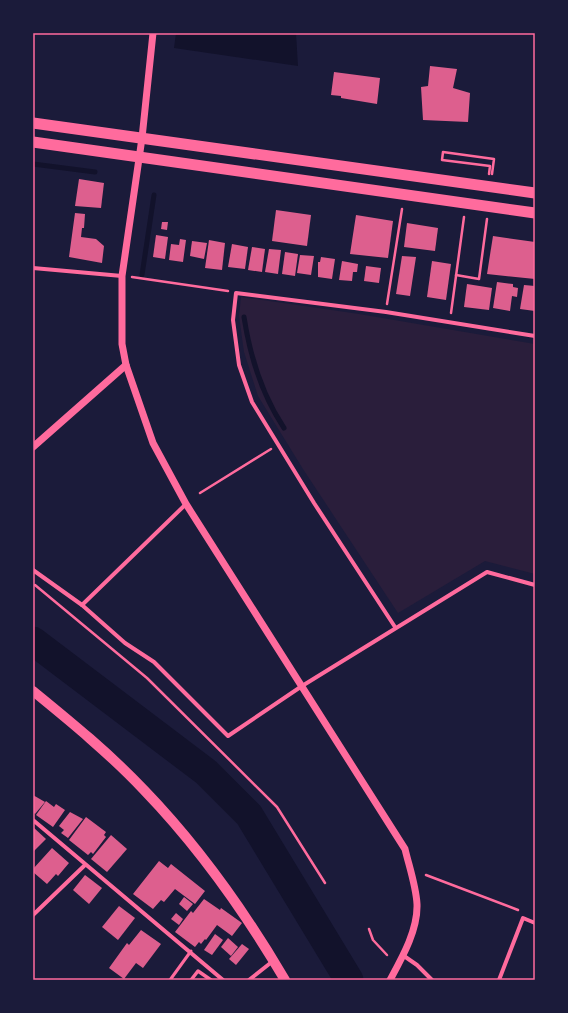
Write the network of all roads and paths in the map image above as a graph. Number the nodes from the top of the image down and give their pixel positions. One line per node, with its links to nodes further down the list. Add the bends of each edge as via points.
1 (153, 33): 3 (street)
2 (33, 123): 3 (highway)
3 (142, 138): 5 (street); 8 (highway)
4 (33, 142): 5 (highway)
5 (139, 157): 10 (highway); 13 (street)
6 (490, 166): 7 (path)
7 (489, 175)
8 (535, 193)
9 (402, 209): 15 (path)
10 (535, 213)
11 (464, 217): 16 (path)
12 (33, 268): 13 (street)
13 (122, 276): 14 (path); 18 (street, via 122,344)
14 (236, 293): 15 (street); 19 (street, via 232,320 239,364 252,402)
15 (386, 312): 16 (street)
16 (450, 322): 17 (street)
17 (535, 336)
18 (126, 365): 20 (street); 22 (street, via 152,443)
19 (278, 444): 21 (path); 27 (street)
20 (33, 447)
21 (200, 493)
22 (186, 504): 26 (street); 28 (street)
23 (33, 570): 26 (street)
24 (33, 584): 33 (path, via 147,678 277,807)
25 (535, 585): 27 (street, via 486,572)
26 (82, 605): 28 (street, via 125,643 154,662 228,736)
27 (396, 627): 28 (street)
28 (302, 686): 40 (street, via 405,849 417,904)
29 (33, 691): 41 (main road, via 115,761 174,824 220,880)
30 (33, 820): 31 (street)
31 (85, 865): 35 (street); 38 (street)
32 (426, 875): 34 (path)
33 (325, 883)
34 (519, 911)
35 (33, 915)
36 (535, 923): 50 (street, via 523,918)
37 (369, 928): 39 (path, via 373,940)
38 (191, 951): 42 (lane); 45 (street)
39 (386, 955)
40 (404, 956): 48 (street); 49 (street)
41 (274, 961): 46 (street); 47 (main road)
42 (170, 980)
43 (192, 980): 44 (street, via 198,971)
44 (212, 980)
45 (223, 980)
46 (249, 980)
47 (285, 980)
48 (390, 980)
49 (432, 980)
50 (499, 980)

